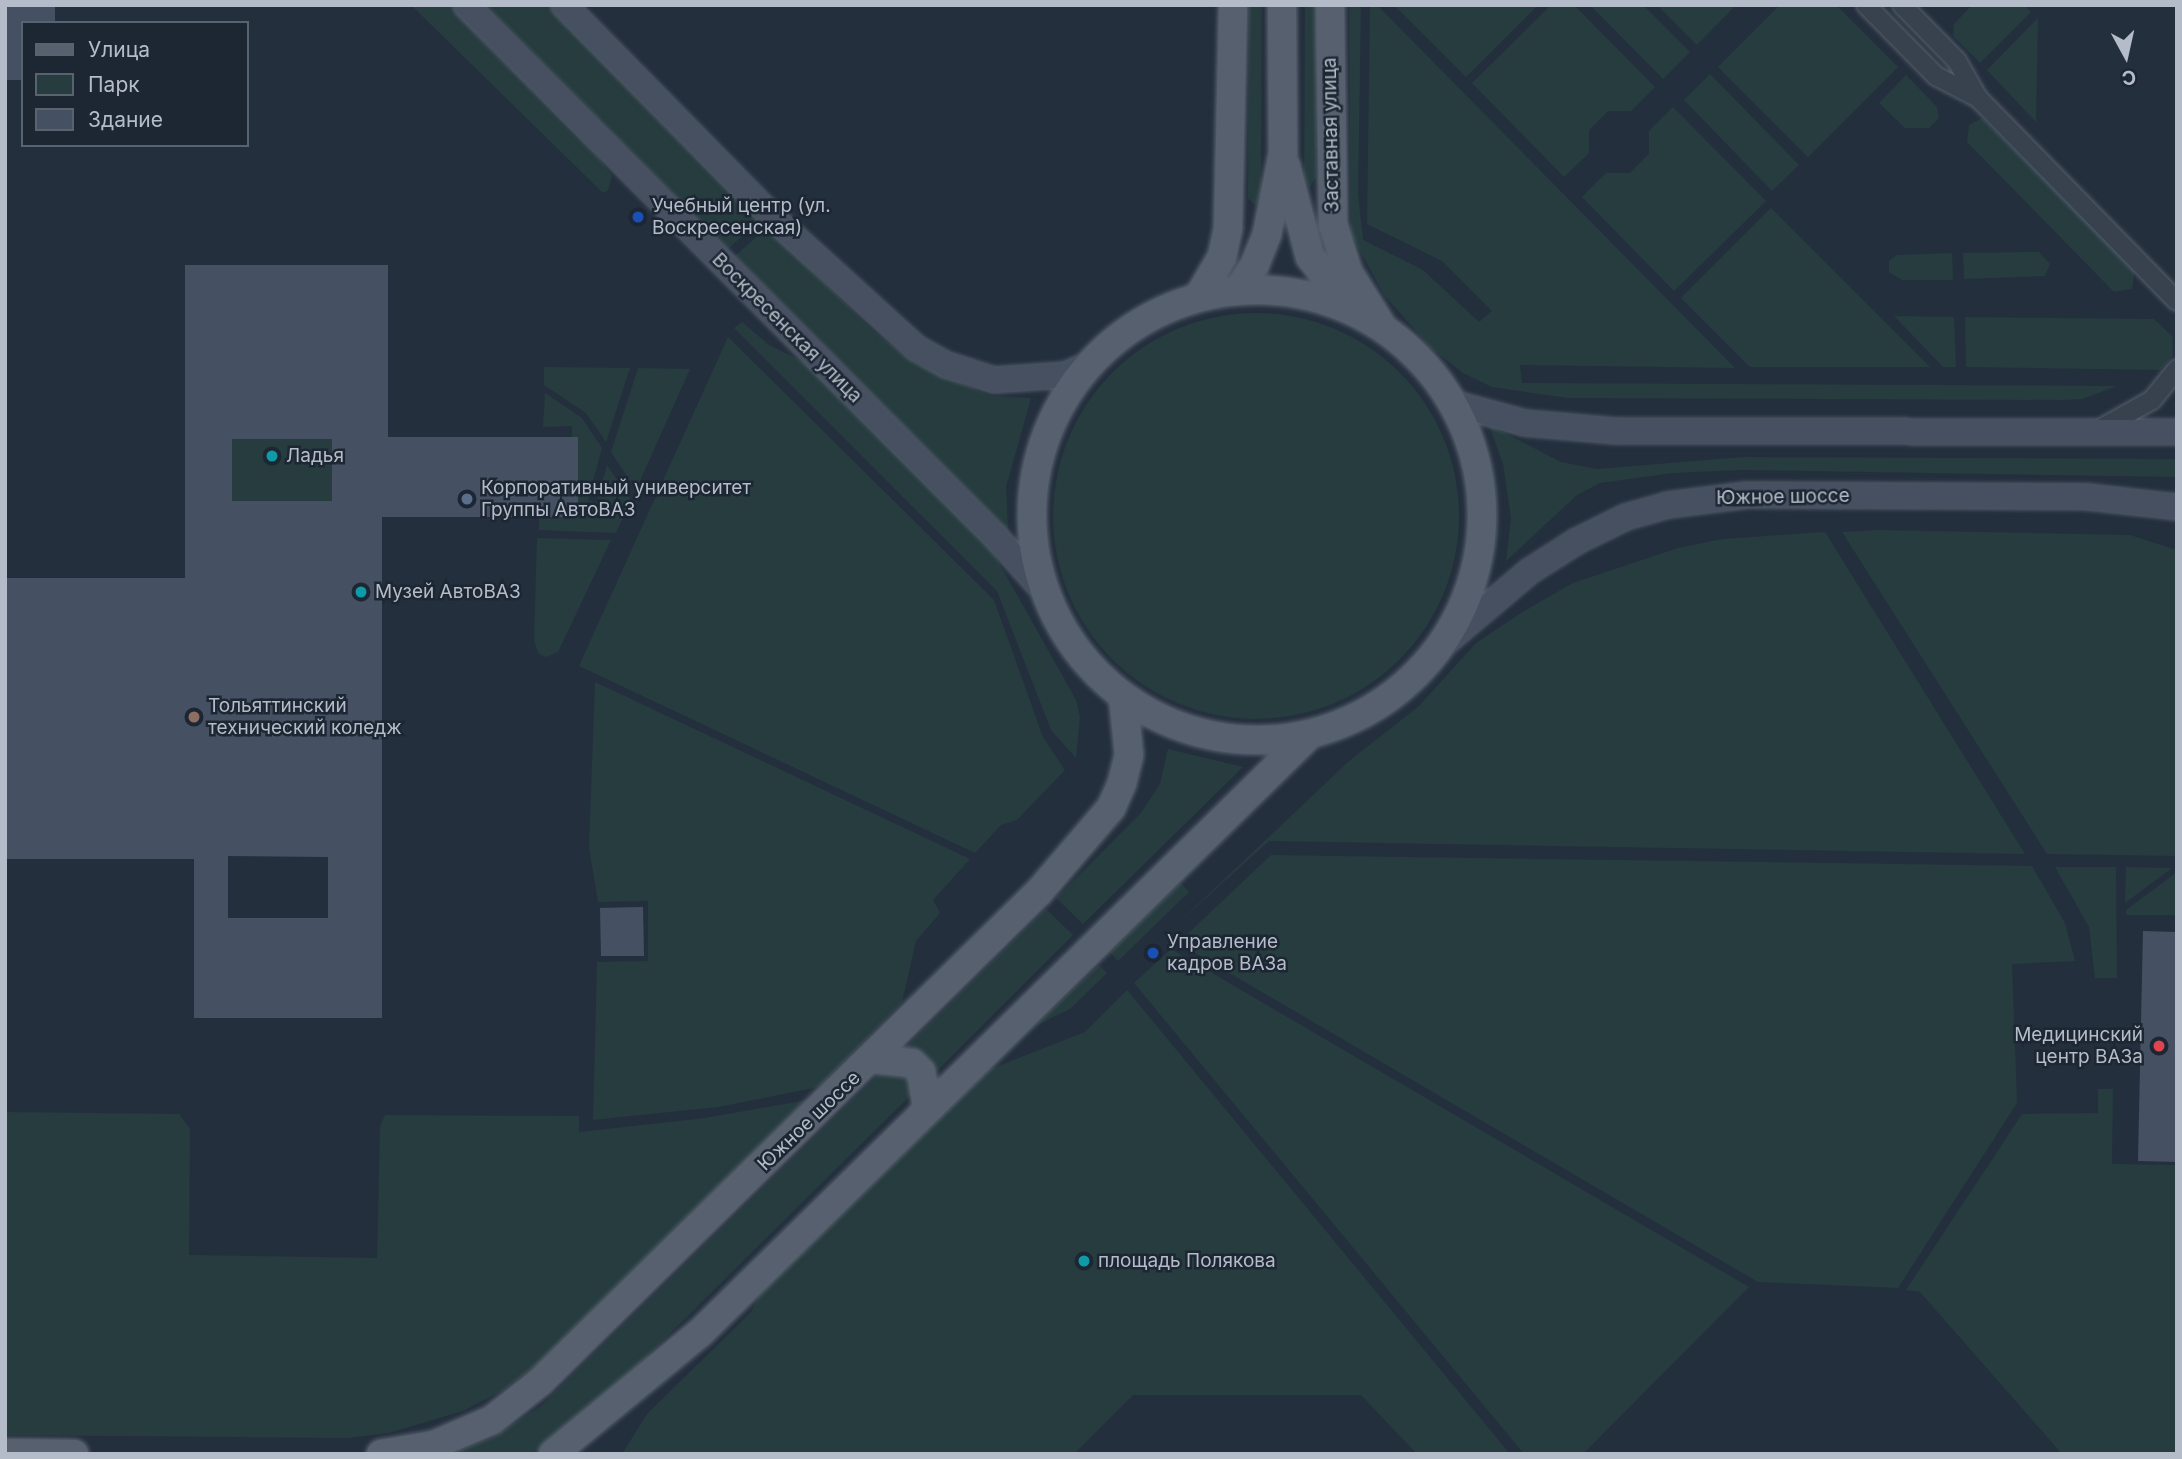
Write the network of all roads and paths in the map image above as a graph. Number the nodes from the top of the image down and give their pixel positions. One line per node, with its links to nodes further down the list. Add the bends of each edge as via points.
1 (466, 5): 21 (main road, Воскресенская улица, via 995,536)
2 (564, 5): 15 (main road, via 772,217 916,348 947,365 994,380 1065,375)
3 (1233, 5): 11 (main road, via 1228,228 1222,257)
4 (1282, 5): 9 (main road, Заставная улица)
5 (1330, 5): 14 (main road, Заставная улица, via 1333,224 1348,272)
6 (1866, 5): 8 (street, via 1936,76)
7 (1902, 5): 8 (street, via 1957,61)
8 (1978, 98): 12 (street)
9 (1283, 153): 10 (main road, Заставная улица, via 1267,234); 13 (main road, Заставная улица, via 1310,257)
10 (1239, 289): 11 (main road); 13 (main road, via 1319,297)
11 (1199, 296): 15 (main road, via 1142,321)
12 (2177, 301)
13 (1354, 311): 14 (main road)
14 (1388, 334): 17 (main road)
15 (1086, 366): 21 (main road, via 1054,415 1035,481 1034,545)
16 (2177, 369): 19 (street, via 2152,400)
17 (1452, 403): 19 (main road, via 1525,423 1603,431); 22 (main road, via 1476,466 1483,517 1481,549 1458,616)
18 (2177, 432): 19 (main road)
19 (2092, 433)
20 (2177, 508): 22 (main road, Южное шоссе, via 2088,497 1760,495 1668,505 1626,517 1577,541 1530,571)
21 (1046, 594): 23 (main road, via 1078,647)
22 (1434, 652): 24 (main road, via 1359,719)
23 (1123, 696): 24 (main road, via 1185,730 1223,739 1257,743); 25 (main road, Южное шоссе, via 1129,755 1111,808 1039,892)
24 (1305, 739): 26 (main road)
25 (873, 1059): 26 (main road, via 912,1063 921,1072); 29 (main road, Южное шоссе, via 530,1389 492,1420 434,1445)
26 (927, 1107): 30 (main road, via 700,1333)
27 (5, 1453): 28 (main road)
28 (74, 1454)
29 (382, 1454)
30 (553, 1454)

